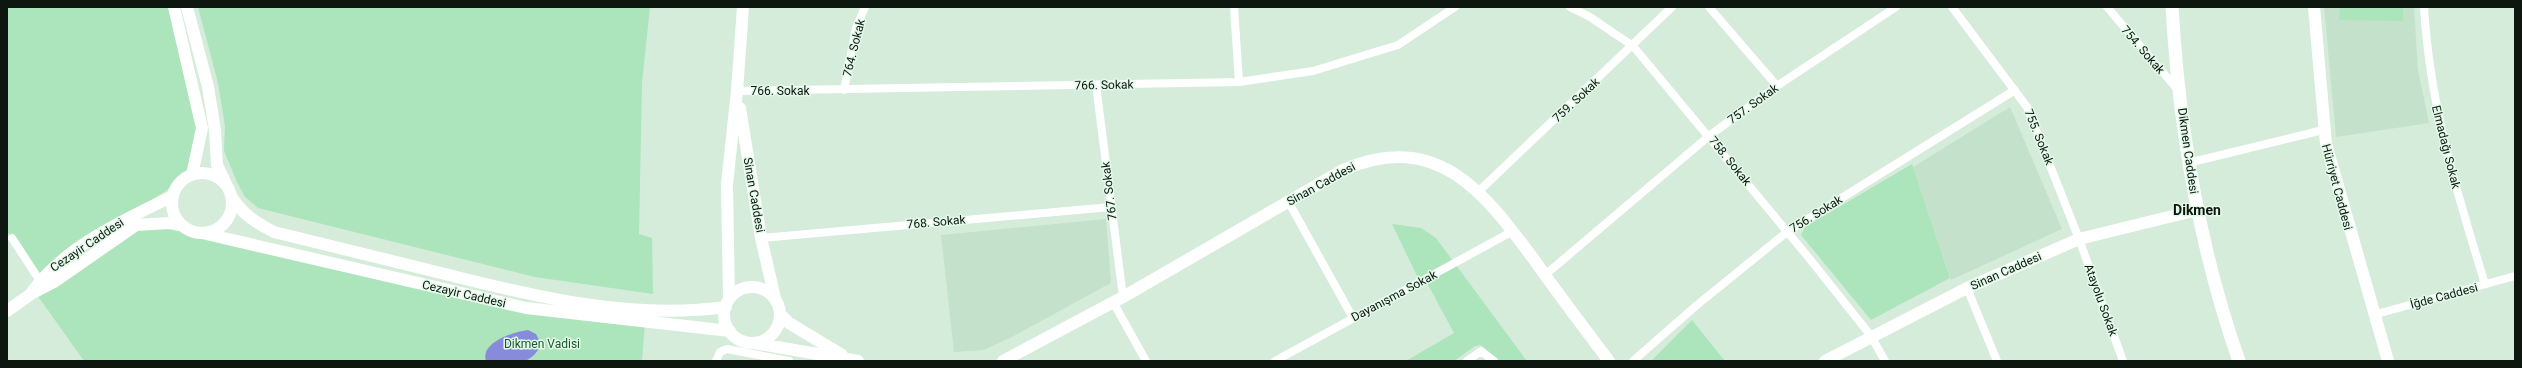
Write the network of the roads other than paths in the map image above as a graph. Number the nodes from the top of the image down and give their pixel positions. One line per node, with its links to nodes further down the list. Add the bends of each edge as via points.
1 (174, 7): 27 (main road, via 202,128)
2 (187, 7): 28 (main road, via 208,87 215,130 217,165)
3 (743, 7): 22 (main road, Sinan Caddesi)
4 (865, 7): 20 (street, 764. Sokak, via 856,28)
5 (1234, 7): 17 (street)
6 (1455, 7): 17 (street, 766. Sokak, via 1398,45 1313,71)
7 (1570, 7): 16 (street, 758. Sokak, via 1590,17)
8 (1672, 7): 16 (street, 759. Sokak)
9 (1709, 7): 19 (street)
10 (1896, 7): 19 (street, 757. Sokak)
11 (1952, 7): 21 (street, 755. Sokak)
12 (2107, 7): 23 (street, 754. Sokak)
13 (2172, 7): 23 (main road, Dikmen Caddesi)
14 (2314, 7): 24 (main road, Hürriyet Caddesi)
15 (2424, 7): 44 (street, Elmadağı Sokak, via 2431,82 2449,166)
16 (1633, 46): 25 (street, 758. Sokak); 29 (street, 759. Sokak)
17 (1239, 82): 18 (street, 766. Sokak)
18 (1096, 85): 20 (street, 766. Sokak); 32 (street, 767. Sokak)
19 (1777, 86): 25 (street, 757. Sokak)
20 (844, 90): 22 (street, 766. Sokak)
21 (2015, 90): 36 (street, 756. Sokak); 40 (street, 755. Sokak, via 2027,107)
22 (737, 91): 39 (main road, Sinan Caddesi); 48 (main road, Sinan Caddesi, via 727,184)
23 (2180, 92): 26 (main road, Dikmen Caddesi)
24 (2323, 130): 26 (street); 51 (main road, Hürriyet Caddesi)
25 (1709, 136): 36 (street, 758. Sokak); 41 (street, 757. Sokak)
26 (2188, 163): 33 (main road, Dikmen Caddesi)
27 (192, 175): 28 (main road, via 212,175); 30 (main road, via 177,187)
28 (229, 191): 37 (main road, via 232,205 224,222 217,228); 52 (main road, Cezayir Caddesi, via 240,210 253,222 274,232 530,295)
29 (1479, 191): 31 (main road, Sinan Caddesi, via 1464,179 1432,161 1410,157 1384,157 1343,170); 35 (main road, Sinan Caddesi)
30 (173, 196): 34 (main road, via 175,216); 43 (main road, Cezayir Caddesi, via 108,229)
31 (1288, 201): 47 (main road, Sinan Caddesi); 53 (street)
32 (1111, 207): 39 (street, 768. Sokak); 47 (street, 767. Sokak)
33 (2197, 210): 40 (main road, Sinan Caddesi); 72 (main road, Dikmen Caddesi, via 2224,317)
34 (183, 226): 37 (main road); 43 (main road, Cezayir Caddesi, via 169,223 136,225)
35 (1513, 231): 41 (main road, Sinan Caddesi); 53 (street, Dayanışma Sokak)
36 (1787, 232): 55 (street, 758. Sokak); 67 (street, 756. Sokak)
37 (202, 233): 52 (main road, Cezayir Caddesi, via 526,308)
38 (12, 238): 43 (street)
39 (762, 238): 46 (main road, Sinan Caddesi)
40 (2079, 238): 45 (main road, Sinan Caddesi); 71 (street, Atayolu Sokak)
41 (1545, 275): 66 (main road, Sinan Caddesi)
42 (2515, 276): 44 (street, İğde Caddesi)
43 (46, 279): 49 (main road, Cezayir Caddesi)
44 (2485, 284): 51 (street, İğde Caddesi)
45 (1967, 288): 55 (main road, Sinan Caddesi); 70 (street)
46 (774, 298): 48 (main road, via 768,292 752,287 736,292); 50 (main road)
47 (1118, 299): 61 (main road, Sinan Caddesi); 62 (street)
48 (728, 303): 52 (main road, Cezayir Caddesi, via 695,311); 54 (main road, via 725,320)
49 (7, 311)
50 (780, 314): 56 (main road, via 775,330 762,341); 58 (main road, via 789,323)
51 (2373, 315): 73 (main road, Hürriyet Caddesi)
52 (640, 316): 54 (main road, Cezayir Caddesi)
53 (1352, 318): 57 (street, Dayanışma Sokak)
54 (730, 332): 56 (main road, via 736,338)
55 (1871, 336): 68 (main road, Sinan Caddesi); 69 (street, 758. Sokak)
56 (753, 342): 58 (main road)
57 (1288, 358): 63 (street, Dayanışma Sokak)
58 (850, 360)
59 (716, 361): 60 (street, via 720,352 726,349)
60 (789, 361)
61 (1003, 361)
62 (1146, 361)
63 (1275, 361)
64 (1467, 361): 65 (street, via 1481,351)
65 (1494, 361)
66 (1609, 361)
67 (1633, 361)
68 (1825, 361)
69 (1885, 361)
70 (1997, 361)
71 (2122, 361)
72 (2240, 361)
73 (2388, 361)

